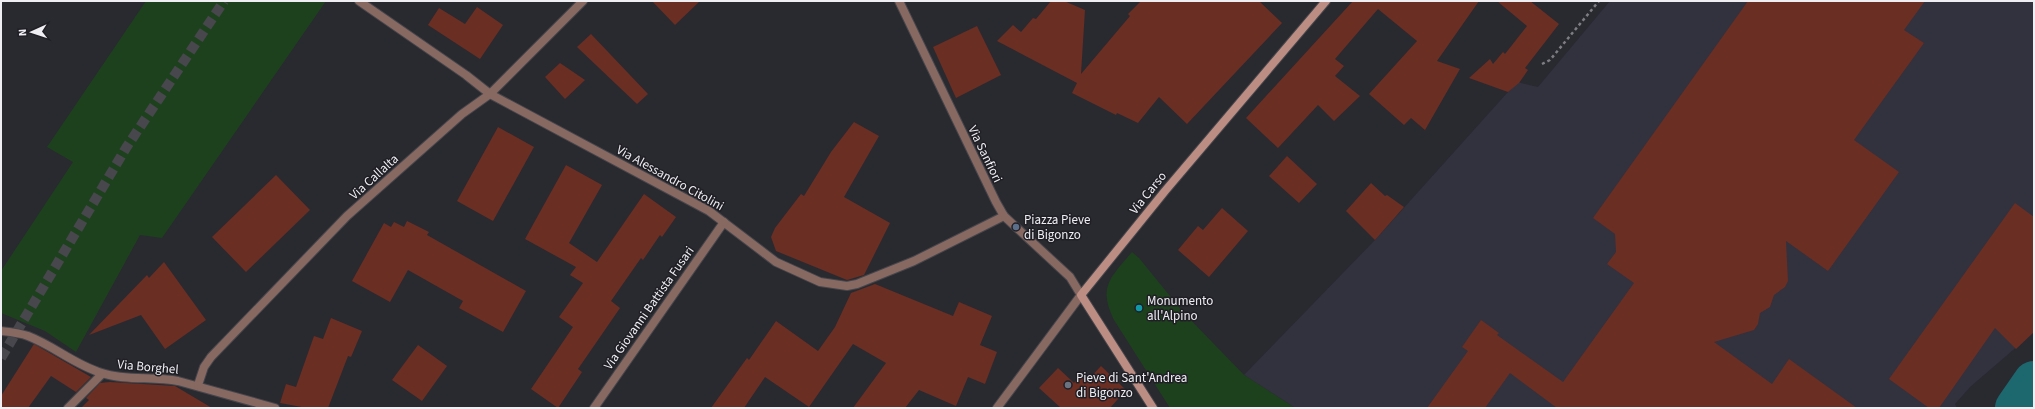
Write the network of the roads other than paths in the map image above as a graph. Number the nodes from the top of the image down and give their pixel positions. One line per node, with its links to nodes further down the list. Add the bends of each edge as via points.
1 (359, 1): 5 (street, Via Alessandro Citolini)
2 (583, 1): 5 (street, Via Callalta)
3 (899, 1): 6 (street, Via Sanfiori, via 987,186)
4 (1326, 1): 8 (street, Via Carso, via 1170,185)
5 (490, 94): 7 (street, Via Alessandro Citolini, via 709,211); 11 (street, Via Callalta, via 462,114 347,216 211,357 204,367)
6 (1004, 216): 7 (street, Via Alessandro Citolini, via 914,261 847,286 820,282 776,262); 8 (street, Via Sanfiori, via 1070,277)
7 (724, 222): 14 (street, Via Giovanni Battista Fusari)
8 (1081, 295): 15 (street, Via Carso); 16 (street)
9 (1, 331): 10 (street, Via Borghel, via 27,335)
10 (102, 374): 11 (street, Via Borghel, via 126,378 162,377); 12 (street)
11 (198, 386): 13 (street, Via Borghel)
12 (68, 408)
13 (275, 408)
14 (594, 408)
15 (996, 408)
16 (1153, 408)

